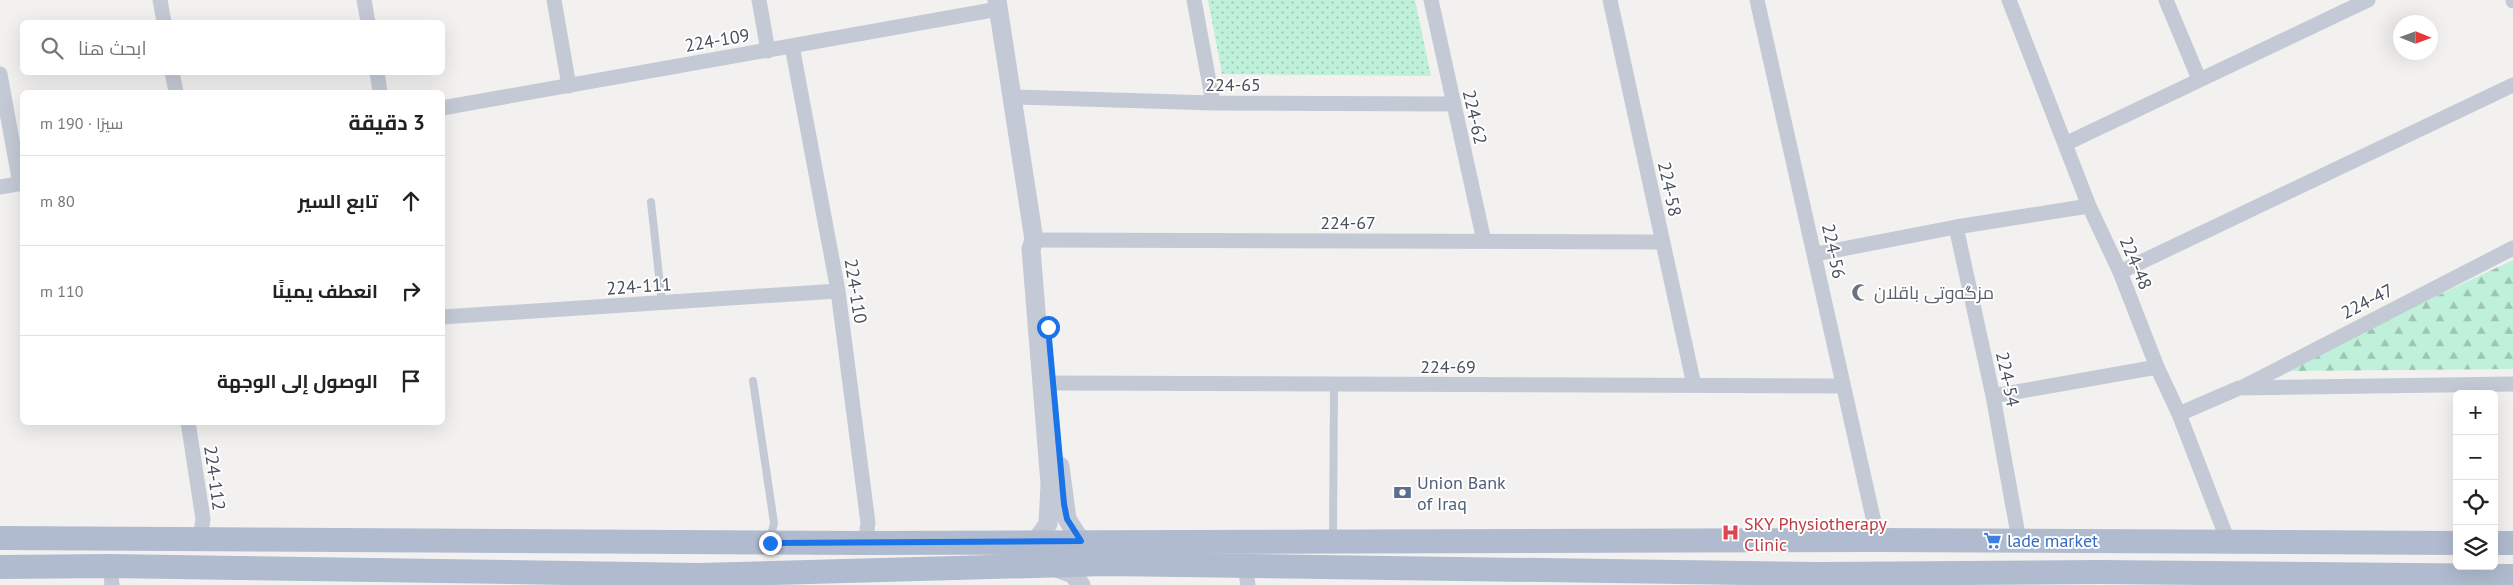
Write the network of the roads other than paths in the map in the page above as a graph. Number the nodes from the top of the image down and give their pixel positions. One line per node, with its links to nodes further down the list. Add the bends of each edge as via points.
1 (160, 0): 14 (street)
2 (364, 0): 15 (street)
3 (554, 0): 23 (street)
4 (759, 0): 17 (street)
5 (1194, 0): 27 (street)
6 (1431, 0): 28 (street, 224-62)
7 (1610, 0): 39 (street, 224-58)
8 (1757, 0): 41 (street, 224-56)
9 (2009, 0): 30 (street, 224-48)
10 (2166, 0): 21 (street)
11 (2368, 0): 12 (street)
12 (2351, 4): 21 (street)
13 (998, 5): 16 (street, 224-109); 26 (street)
14 (164, 20)
15 (368, 20)
16 (792, 46): 17 (street, 224-109); 43 (street, 224-110)
17 (768, 50): 23 (street, 224-109)
18 (0, 74): 31 (street)
19 (173, 75): 24 (street)
20 (377, 75): 25 (street)
21 (2199, 79): 30 (street)
22 (2513, 85): 42 (street)
23 (569, 86): 29 (street, 224-109)
24 (176, 90)
25 (380, 90)
26 (1012, 97): 27 (street, 224-65); 37 (street)
27 (1212, 103): 28 (street, 224-65)
28 (1452, 104): 38 (street, 224-62)
29 (445, 107)
30 (2065, 144): 35 (street, 224-48)
31 (20, 178)
32 (20, 183): 33 (street)
33 (0, 187)
34 (651, 202): 44 (lane)
35 (2089, 206): 36 (street); 42 (street, 224-48)
36 (1956, 227): 41 (street); 54 (street, 224-54)
37 (1034, 240): 38 (street, 224-67); 48 (street, via 1040,249); 65 (street, via 1031,249 1050,484 1048,524)
38 (1484, 241): 39 (street, 224-67)
39 (1663, 242): 51 (street, 224-58)
40 (2513, 248): 53 (street, 224-47)
41 (1816, 254): 52 (street, 224-56)
42 (2120, 272): 46 (street, 224-48)
43 (838, 291): 44 (street, 224-111); 67 (street, 224-110, via 868,523)
44 (662, 303): 45 (street, 224-111)
45 (445, 317)
46 (2158, 367): 54 (street); 55 (street, 224-48)
47 (753, 381): 66 (lane, via 774,523)
48 (1055, 383): 49 (street, 224-69); 62 (street, via 1067,519)
49 (1334, 384): 51 (street, 224-69); 63 (lane)
50 (2513, 384): 53 (street)
51 (1694, 385): 52 (street, 224-69)
52 (1842, 386): 60 (street, 224-56)
53 (2239, 388): 55 (street, 224-47)
54 (1994, 396): 61 (street, 224-54)
55 (2179, 414): 64 (street, 224-48)
56 (188, 425): 58 (street, 224-112, via 203,519)
57 (4, 537): 58 (main road)
58 (200, 539): 66 (main road)
59 (1672, 540): 60 (main road); 63 (main road); 74 (main road)
60 (1878, 540): 61 (main road)
61 (2019, 540): 64 (main road)
62 (1081, 541): 63 (main road); 65 (main road)
63 (1333, 541)
64 (2228, 541): 68 (main road)
65 (1035, 542): 67 (main road)
66 (770, 543): 67 (main road)
67 (865, 543)
68 (2453, 543)
69 (2498, 543): 70 (main road)
70 (2513, 543)
71 (1105, 564): 72 (main road); 76 (main road); 85 (street, via 1090,573)
72 (1054, 566): 81 (main road); 84 (street, via 1072,574)
73 (0, 567): 75 (main road)
74 (1678, 572): 76 (main road); 82 (main road)
75 (111, 576): 78 (main road)
76 (1247, 576)
77 (2513, 576): 83 (main road)
78 (479, 578): 81 (main road)
79 (1963, 579): 80 (main road); 82 (main road)
80 (2101, 579): 83 (main road)
81 (701, 580)
82 (1819, 580)
83 (2427, 581)
84 (1081, 585)
85 (1085, 585)

